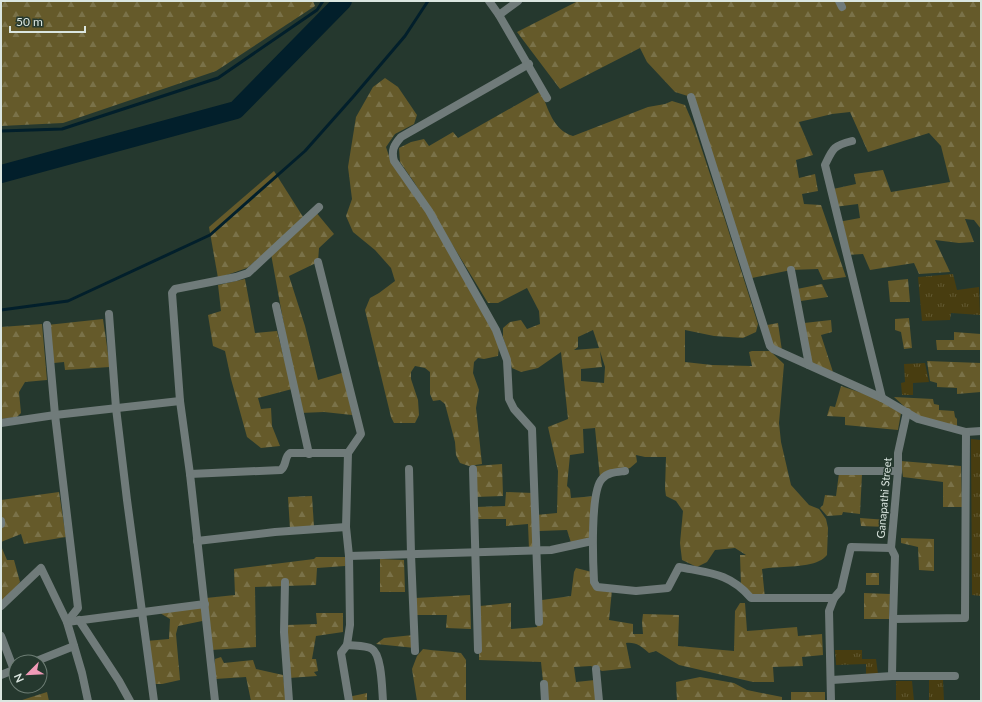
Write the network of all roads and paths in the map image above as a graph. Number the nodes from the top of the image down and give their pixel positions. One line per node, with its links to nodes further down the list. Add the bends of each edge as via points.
1 (489, 1): 3 (street)
2 (518, 1): 3 (street)
3 (499, 15): 4 (street)
4 (529, 64): 6 (street); 37 (street, via 401,137 394,145 392,153 394,161 428,211 496,330 506,360 509,399 533,432)
5 (691, 97): 14 (street, via 770,346)
6 (547, 98)
7 (852, 141): 15 (street, via 838,144 833,148 825,165)
8 (319, 207): 16 (street, via 248,273 175,289 172,293)
9 (318, 262): 23 (street, via 361,434)
10 (791, 270): 14 (street)
11 (276, 306): 24 (street)
12 (109, 314): 17 (street)
13 (47, 325): 19 (street)
14 (809, 365): 15 (street)
15 (882, 398): 18 (street)
16 (180, 402): 17 (street); 30 (street)
17 (116, 408): 19 (street); 45 (street)
18 (907, 412): 22 (street, via 918,419); 29 (street, Ganapathi Street, via 898,453)
19 (56, 415): 20 (street); 48 (street, via 78,608)
20 (1, 423)
21 (981, 431): 22 (street)
22 (966, 432): 46 (street, via 965,618)
23 (348, 453): 24 (street); 33 (street)
24 (309, 454): 30 (street, via 289,453 281,470)
25 (409, 469): 39 (street)
26 (473, 469): 38 (street)
27 (838, 470): 29 (street)
28 (625, 471): 35 (street, via 605,476 598,484)
29 (898, 471): 36 (street, Ganapathi Street)
30 (190, 474): 34 (street)
31 (1, 521): 32 (street)
32 (1, 524)
33 (346, 527): 34 (street); 40 (street)
34 (197, 541): 43 (street)
35 (592, 541): 37 (street, via 551,550); 42 (street, via 594,582 600,588 636,591 668,588 679,567 722,576 742,588 751,598)
36 (891, 548): 42 (street, Ganapathi Street, via 851,547 841,590); 46 (street, via 895,556)
37 (537, 550): 38 (street); 49 (street)
38 (476, 553): 39 (street); 53 (street)
39 (410, 554): 40 (street); 54 (street)
40 (349, 556): 51 (street, via 350,625)
41 (285, 582): 66 (street, via 284,632)
42 (834, 598): 60 (street, via 829,610)
43 (205, 604): 45 (street); 65 (street)
44 (1, 606): 48 (street, via 41,568)
45 (142, 612): 47 (street); 64 (street)
46 (893, 619): 58 (street)
47 (79, 620): 48 (street); 63 (street)
48 (67, 622): 52 (street)
49 (539, 622)
50 (1, 636): 55 (street)
51 (347, 645): 67 (street, via 341,653); 68 (street, via 370,648 375,652 380,670)
52 (74, 646): 56 (street); 62 (street)
53 (478, 650)
54 (415, 651)
55 (8, 654)
56 (48, 656)
57 (596, 669): 70 (street)
58 (892, 676): 59 (street); 60 (street)
59 (955, 676)
60 (832, 680): 71 (street)
61 (544, 684): 69 (street)
62 (88, 701)
63 (130, 701)
64 (154, 701)
65 (215, 701)
66 (289, 701)
67 (349, 701)
68 (383, 701)
69 (545, 701)
70 (599, 701)
71 (831, 701)

